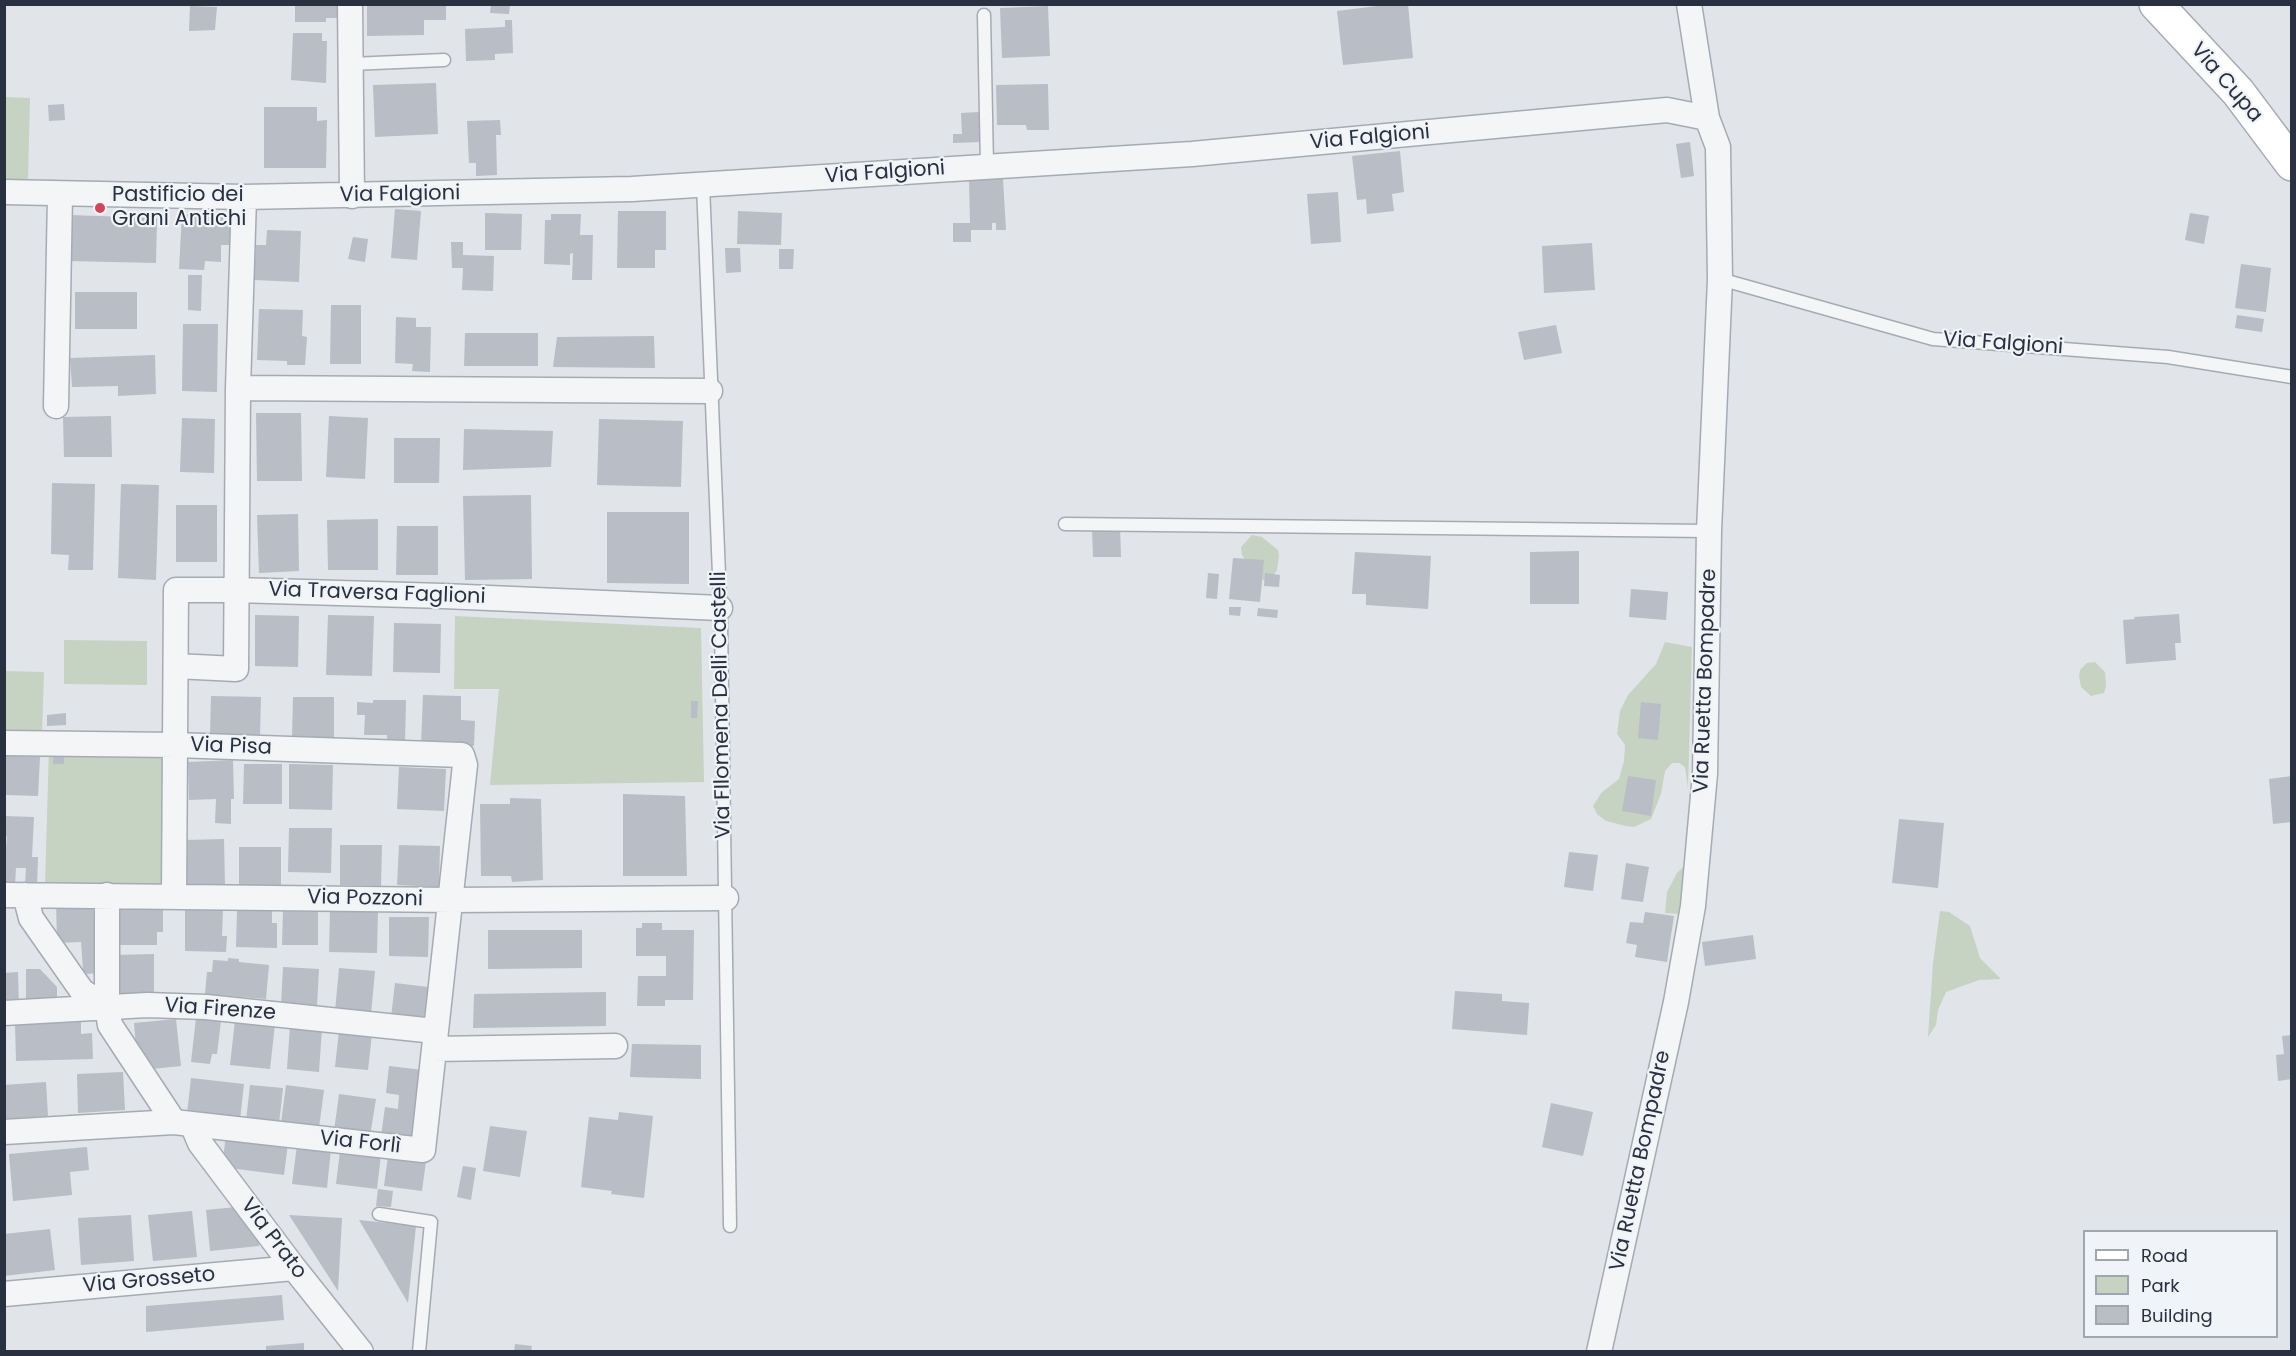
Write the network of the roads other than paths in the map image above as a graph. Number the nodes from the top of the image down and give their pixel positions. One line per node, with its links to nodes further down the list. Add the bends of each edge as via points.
1 (350, 4): 6 (street)
2 (1689, 4): 7 (street, Via Ruetta Bompadre)
3 (2156, 4): 8 (street, Via Cupa, via 2238,92)
4 (984, 15): 9 (lane)
5 (444, 60): 6 (lane)
6 (351, 64): 13 (street)
7 (1707, 118): 9 (street, Via Falgioni, via 1667,110 1192,154); 15 (street, Via Ruetta Bompadre, via 1718,147)
8 (2292, 164)
9 (987, 166): 10 (street, Via Falgioni)
10 (703, 185): 13 (street, Via Falgioni); 18 (lane, Via FIlomena Delli Castelli)
11 (4, 192): 12 (street, Via Falgioni)
12 (60, 195): 14 (street, Via Falgioni); 19 (street)
13 (352, 196): 14 (street, Via Falgioni)
14 (244, 197): 17 (street)
15 (1720, 279): 16 (lane, Via Falgioni, via 1933,339 2168,357); 21 (street, Via Ruetta Bompadre)
16 (2292, 377)
17 (238, 388): 18 (street); 22 (street)
18 (710, 391): 23 (lane, Via FIlomena Delli Castelli)
19 (56, 406)
20 (1065, 524): 21 (lane)
21 (1709, 531): 45 (street, Via Ruetta Bompadre, via 1705,774 1694,906)
22 (235, 590): 23 (street, Via Traversa Faglioni); 24 (street, Via Traversa Faglioni, via 176,590); 24 (street, via 236,669)
23 (720, 608): 31 (lane, Via FIlomena Delli Castelli)
24 (176, 666): 26 (street)
25 (4, 743): 26 (street, Via Pisa)
26 (175, 745): 27 (street, Via Pisa); 30 (street)
27 (457, 755): 32 (street, Via Forlì, via 462,755 465,765)
28 (15, 895): 29 (street, Via Pozzoni); 33 (street, via 82,991)
29 (107, 895): 30 (street, Via Pozzoni); 33 (street, Via Prato)
30 (174, 896): 32 (street, Via Pozzoni)
31 (726, 898): 32 (street, Via Pozzoni); 40 (lane, Via FIlomena Delli Castelli)
32 (451, 900): 35 (street, Via Forlì)
33 (107, 1007): 34 (street, Via Firenze); 35 (street, Via Firenze, via 206,1006); 37 (street, Via Prato, via 110,1025)
34 (4, 1013)
35 (434, 1040): 36 (street, Via Firenze); 37 (street, Via Forlì, via 423,1150)
36 (615, 1046)
37 (183, 1123): 38 (street, Via Forlì); 41 (street, Via Prato)
38 (4, 1132)
39 (379, 1214): 44 (lane, via 431,1222)
40 (730, 1226)
41 (294, 1268): 42 (street, Via Grosseto); 43 (street, Via Prato)
42 (4, 1294)
43 (361, 1352)
44 (419, 1352)
45 (1599, 1352)

